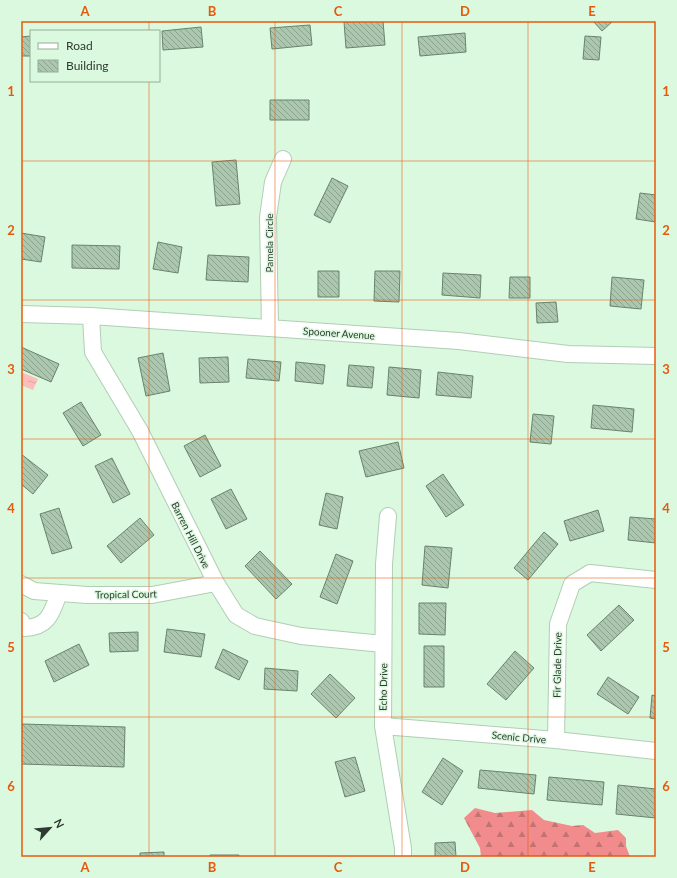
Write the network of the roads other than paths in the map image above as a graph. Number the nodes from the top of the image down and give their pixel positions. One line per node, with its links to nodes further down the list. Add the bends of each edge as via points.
1 (283, 159): 4 (street, Pamela Circle, via 273,182 268,217)
2 (21, 314): 3 (street, Spooner Avenue)
3 (91, 316): 4 (street, Spooner Avenue); 8 (street, Barren Hill Drive, via 93,352 140,431)
4 (270, 328): 5 (street, Spooner Avenue, via 459,341 568,354)
5 (656, 356)
6 (388, 516): 12 (street, Echo Drive, via 384,564)
7 (656, 580): 14 (street, Fir Glade Drive, via 590,573 572,584 558,624)
8 (216, 583): 10 (street, Tropical Court, via 152,595); 12 (street, Barren Hill Drive, via 236,615 255,626 301,636)
9 (23, 589): 10 (street, Tropical Court)
10 (60, 593): 11 (street, via 48,620 36,628 25,628)
11 (21, 621)
12 (384, 644): 13 (street, Echo Drive)
13 (383, 726): 14 (street, Scenic Drive); 16 (street, Echo Drive)
14 (556, 740): 15 (street, Scenic Drive)
15 (656, 751)
16 (403, 857)

